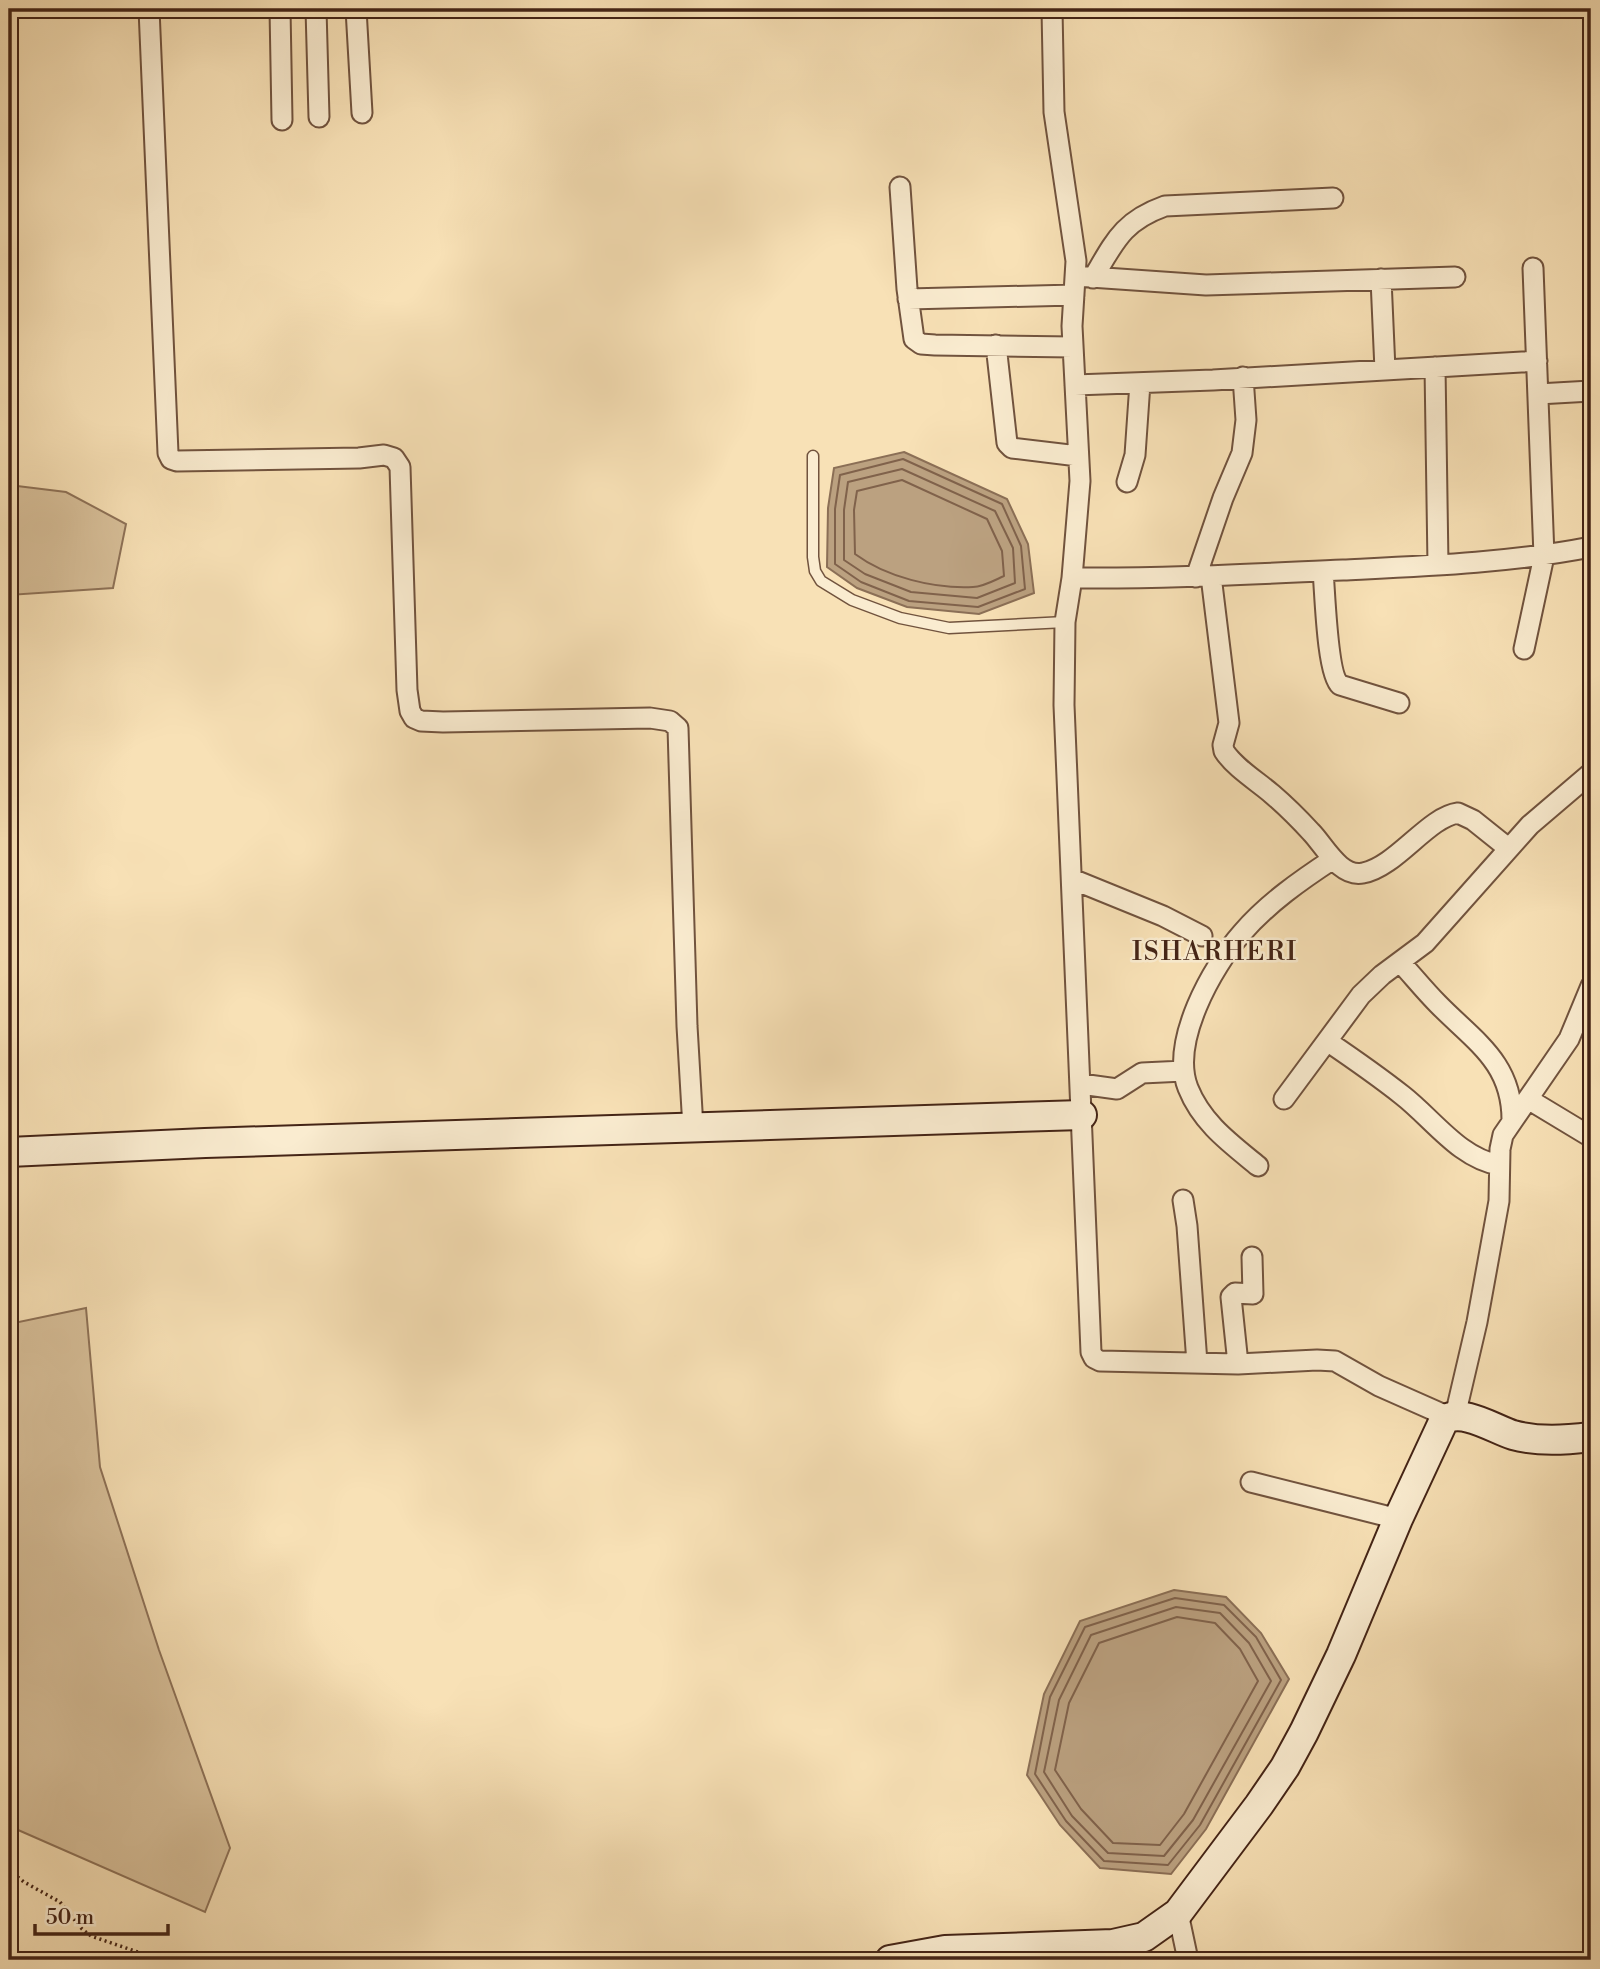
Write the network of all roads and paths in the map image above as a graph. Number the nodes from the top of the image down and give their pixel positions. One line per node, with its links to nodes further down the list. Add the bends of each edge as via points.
1 (149, 9): 52 (street, via 168,453 177,461 394,458 400,467 407,690 414,718 443,722 650,718 678,728)
2 (281, 9): 8 (street)
3 (316, 9): 7 (street)
4 (356, 9): 6 (street)
5 (1052, 9): 14 (street, via 1054,112)
6 (362, 113)
7 (319, 117)
8 (282, 120)
9 (900, 187): 15 (street)
10 (1334, 198): 14 (street, via 1165,206 1132,221)
11 (1532, 268): 18 (street)
12 (1455, 277): 13 (street)
13 (1381, 279): 14 (street, via 1206,285); 20 (street)
14 (1081, 283): 15 (street); 17 (street, via 1072,315)
15 (908, 299): 16 (street, via 914,339 921,344)
16 (996, 345): 17 (street); 27 (street, via 1006,443 1012,448)
17 (1073, 347): 23 (street)
18 (1536, 361): 19 (street); 25 (street)
19 (1435, 367): 20 (street); 31 (street)
20 (1385, 370): 21 (street)
21 (1243, 377): 22 (street); 33 (street, via 1246,420 1242,453 1223,498)
22 (1140, 383): 23 (street); 28 (street, via 1135,455)
23 (1076, 385): 27 (street)
24 (1591, 391): 25 (street)
25 (1538, 394): 30 (street)
26 (813, 456): 35 (lane, via 813,557 821,581 852,600 900,618 949,628)
27 (1078, 456): 34 (street)
28 (1127, 482)
29 (1591, 547): 30 (street)
30 (1544, 556): 31 (street); 36 (street)
31 (1438, 565): 32 (street)
32 (1324, 570): 33 (street); 37 (street, via 1336,681)
33 (1203, 576): 34 (street); 40 (street, via 1229,723 1224,751 1306,826)
34 (1072, 578): 35 (street)
35 (1065, 622): 41 (street)
36 (1524, 649)
37 (1399, 703)
38 (1591, 773): 39 (street)
39 (1508, 848): 40 (street, via 1458,813 1364,873 1345,869); 43 (street, via 1440,929)
40 (1333, 859): 46 (street, via 1299,881 1242,933 1200,999 1188,1033)
41 (1072, 879): 42 (street); 47 (street)
42 (1202, 936)
43 (1401, 963): 45 (street, via 1361,995); 51 (street, via 1498,1065 1512,1099)
44 (1591, 986): 48 (street, via 1569,1040)
45 (1326, 1041): 49 (street); 55 (street, via 1387,1082 1467,1152)
46 (1184, 1071): 47 (street, via 1142,1073 1117,1089); 56 (street, via 1198,1109 1217,1132)
47 (1081, 1084): 50 (street)
48 (1528, 1099): 51 (street); 53 (street)
49 (1284, 1100)
50 (1082, 1115): 52 (street); 59 (street, via 1094,1359)
51 (1512, 1120): 55 (street, via 1503,1135)
52 (693, 1128): 54 (street)
53 (1591, 1138)
54 (9, 1153)
55 (1499, 1165): 61 (street, via 1499,1201 1477,1322)
56 (1258, 1166)
57 (1184, 1200): 59 (street)
58 (1252, 1257): 60 (street, via 1253,1294 1231,1297)
59 (1197, 1363): 60 (street)
60 (1238, 1364): 61 (street, via 1335,1361 1379,1387)
61 (1452, 1417): 62 (street, via 1535,1440); 64 (street, via 1444,1420 1436,1433)
62 (1591, 1437)
63 (1251, 1482): 64 (street)
64 (1398, 1519): 66 (street, via 1341,1655 1285,1767)
65 (9, 1870): 67 (path, via 60,1902 91,1936)
66 (1178, 1913): 68 (street, via 1144,1937 1113,1944 945,1950); 69 (street)
67 (161, 1960)
68 (890, 1960)
69 (1188, 1960)

